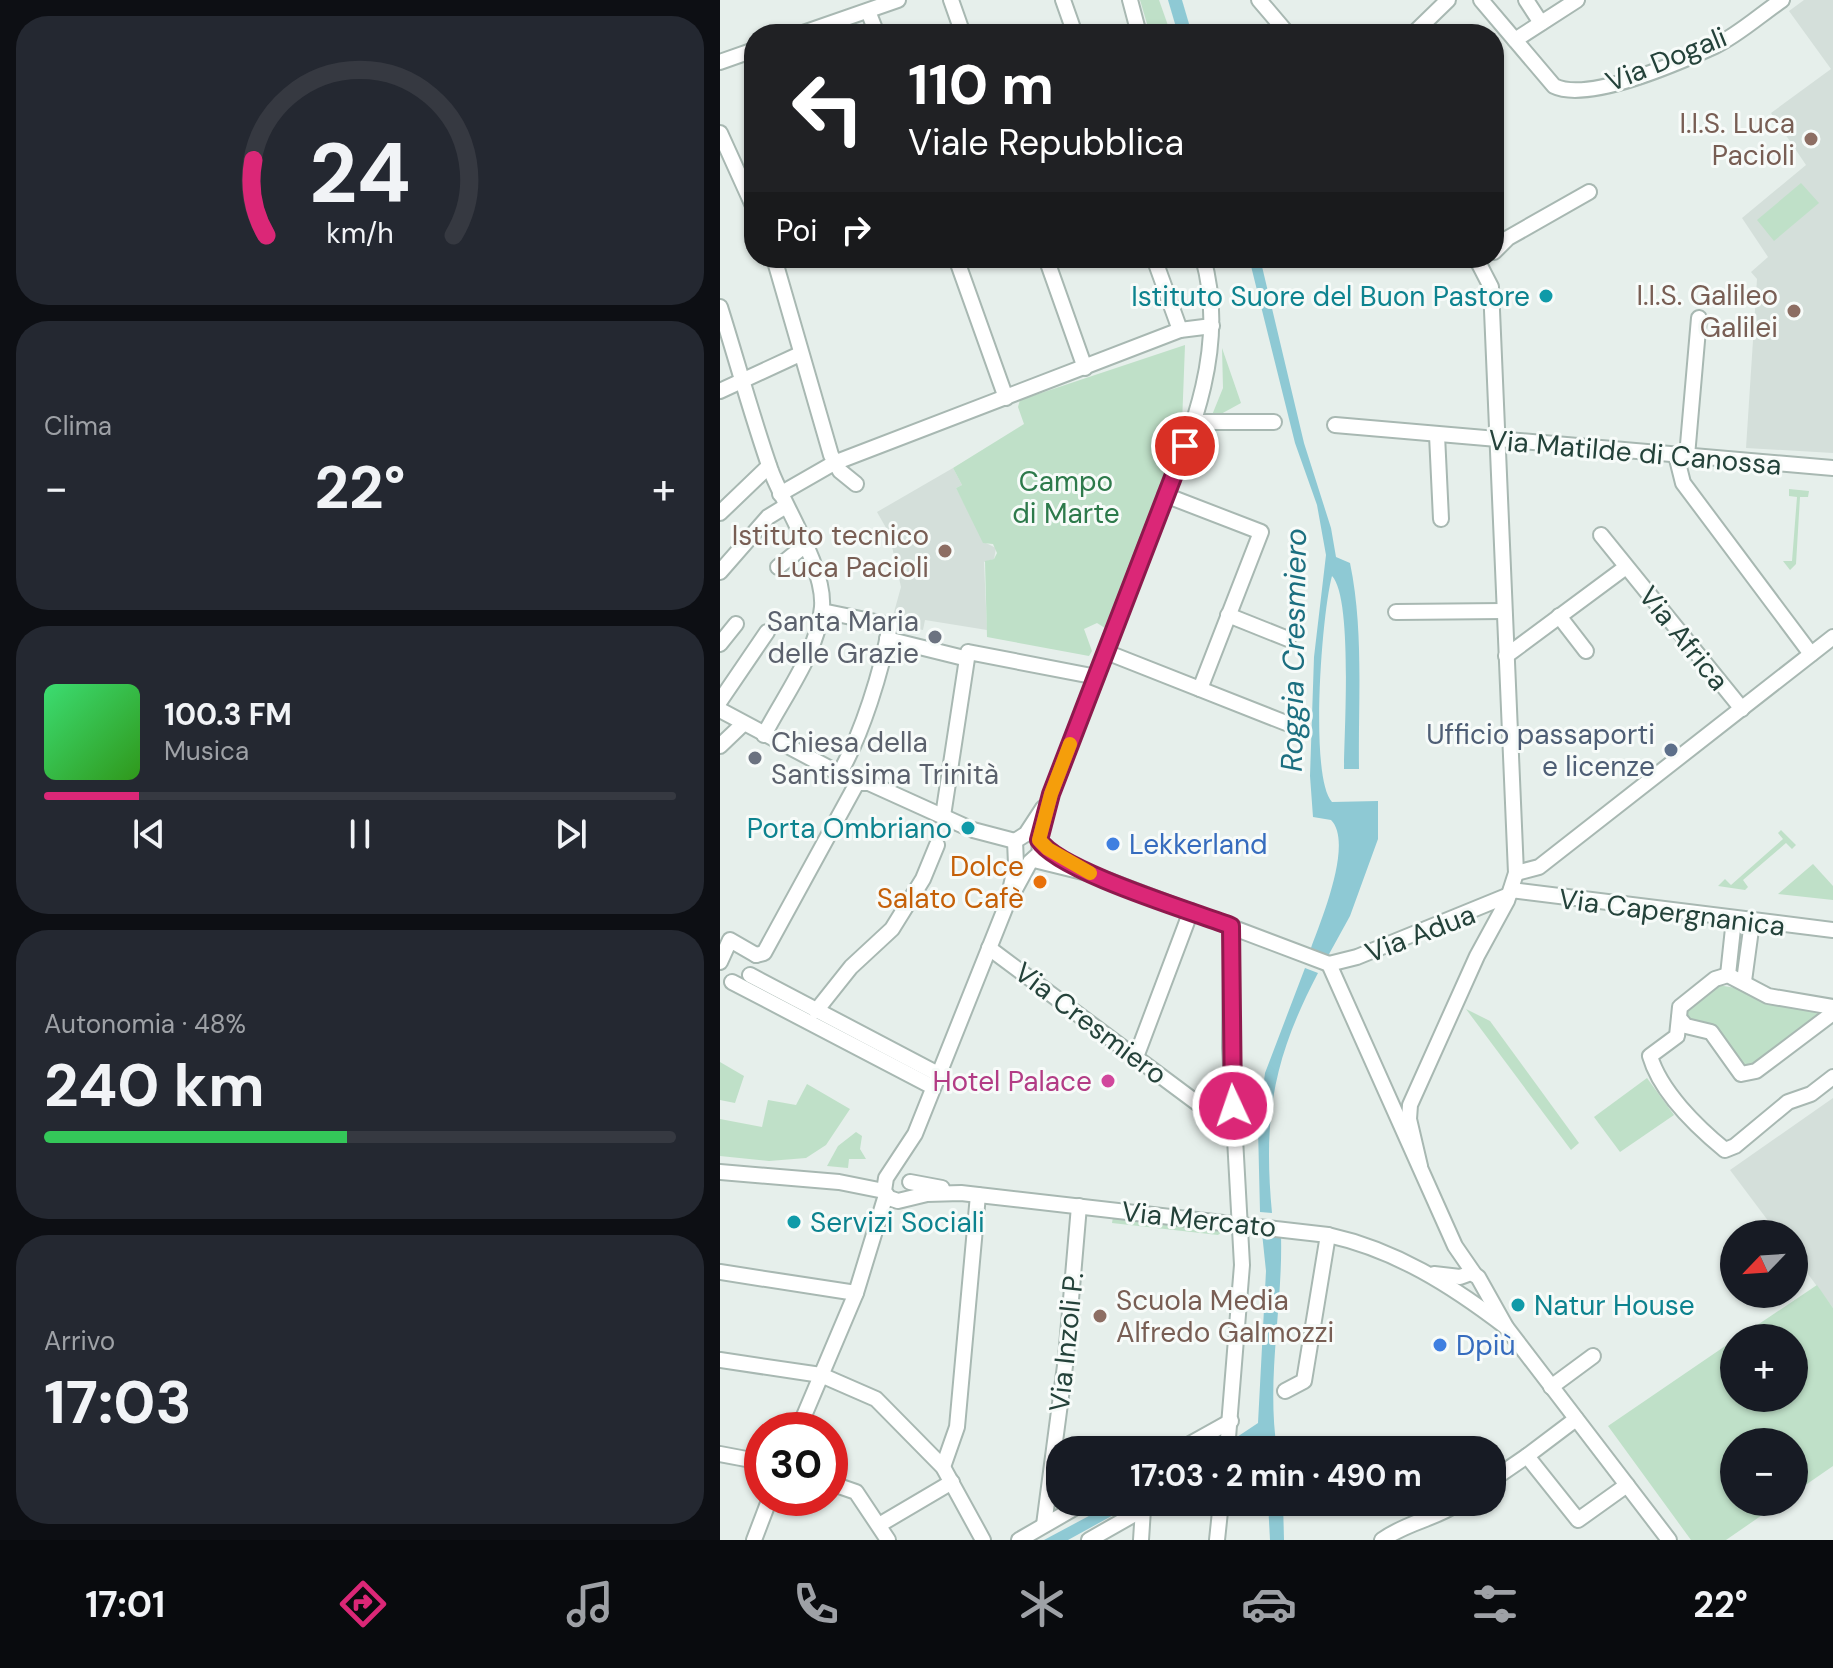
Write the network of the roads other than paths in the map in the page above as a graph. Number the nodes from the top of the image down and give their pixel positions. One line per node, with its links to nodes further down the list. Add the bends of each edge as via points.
1 (898, 0): 11 (street)
2 (951, 0): 15 (street)
3 (1063, 0): 16 (street)
4 (1130, 0): 17 (street)
5 (1259, 0): 18 (street)
6 (1448, 0): 19 (street)
7 (1481, 0): 20 (street, Via Dogali)
8 (1526, 0): 12 (street)
9 (1577, 0): 12 (street)
10 (1782, 0): 22 (street, Via Dogali, via 1717,45 1612,86 1564,92)
11 (868, 11): 13 (street); 14 (street)
12 (1541, 23): 22 (street)
13 (830, 24)
14 (873, 24)
15 (959, 24)
16 (1071, 24)
17 (1136, 24)
18 (1279, 24)
19 (1423, 24)
20 (1501, 24)
21 (1504, 27): 22 (street, Via Dogali)
22 (1515, 40)
23 (744, 54): 24 (street)
24 (720, 62)
25 (720, 133): 26 (street)
26 (744, 186)
27 (1589, 192): 28 (street)
28 (1504, 242)
29 (778, 268): 39 (street)
30 (962, 268): 43 (street)
31 (1050, 268): 40 (street)
32 (1158, 268): 38 (street)
33 (1206, 268): 37 (street)
34 (1484, 268): 48 (street, via 1491,287)
35 (720, 307): 41 (street)
36 (1699, 318): 49 (street)
37 (1212, 326): 38 (street); 44 (street)
38 (1180, 330): 40 (street)
39 (800, 354): 41 (street); 50 (street)
40 (1085, 368): 43 (street)
41 (742, 378): 42 (street); 51 (street)
42 (720, 391)
43 (1006, 398): 50 (street)
44 (1194, 422): 45 (street); 54 (street)
45 (1274, 422)
46 (1335, 425): 47 (street, Via Matilde di Canossa)
47 (1437, 435): 48 (street, Via Matilde di Canossa); 57 (street)
48 (1498, 441): 49 (street, Via Matilde di Canossa); 64 (street)
49 (1682, 455): 52 (street, Via Matilde di Canossa); 76 (street, via 1683,483)
50 (834, 463): 53 (street); 55 (street)
51 (769, 466): 55 (street); 56 (street)
52 (1833, 468)
53 (856, 484)
54 (1165, 495): 66 (street, via 1261,532); 75 (street)
55 (783, 500): 59 (street); 62 (street)
56 (720, 513)
57 (1441, 519)
58 (1601, 535): 61 (street, Via Africa)
59 (804, 546): 60 (street); 63 (street, via 817,576)
60 (778, 567)
61 (1626, 567): 67 (street, Via Africa); 82 (street, Via Africa)
62 (720, 572)
63 (822, 611): 70 (street); 86 (street, via 807,656)
64 (1504, 611): 65 (street); 77 (street)
65 (1396, 612)
66 (1228, 615): 72 (street); 80 (street)
67 (1559, 616): 74 (street); 77 (street, Via Africa)
68 (736, 624): 73 (street)
69 (767, 632): 81 (street)
70 (888, 632): 78 (street); 88 (street)
71 (1833, 637): 76 (street)
72 (1288, 639)
73 (720, 644)
74 (1586, 651)
75 (1106, 652): 79 (street); 80 (street)
76 (1811, 654): 82 (street)
77 (1506, 656): 94 (street)
78 (964, 658): 79 (street, via 973,650); 90 (street)
79 (1097, 677): 91 (street)
80 (1200, 689): 84 (street)
81 (720, 701)
82 (1742, 709): 94 (street, via 1539,867)
83 (720, 710): 85 (street)
84 (1286, 723)
85 (743, 724): 86 (street); 87 (street)
86 (764, 735): 88 (street)
87 (720, 746)
88 (839, 774): 89 (street)
89 (855, 786): 90 (street, via 869,783); 107 (street, via 764,953)
90 (943, 816): 91 (street)
91 (1027, 843): 93 (street, via 1040,853); 93 (street, via 1021,861); 95 (street); 97 (street)
92 (937, 845): 117 (street, via 892,929 851,967)
93 (1032, 861): 95 (street); 97 (street)
94 (1516, 873): 96 (street)
95 (1091, 874): 98 (street)
96 (1510, 893): 99 (street, Via Adua); 100 (street, Via Capergnanica); 105 (street)
97 (1006, 906): 106 (street)
98 (1191, 911): 102 (street); 121 (street)
99 (1473, 913): 105 (street, via 1483,917); 108 (street, Via Adua)
100 (1734, 919): 101 (street, Via Capergnanica); 112 (street)
101 (1752, 922): 103 (street, Via Capergnanica); 114 (street)
102 (1231, 926): 110 (street); 126 (street)
103 (1833, 930)
104 (725, 938): 107 (street); 109 (street)
105 (1488, 938): 125 (street)
106 (989, 948): 121 (street, Via Cresmiero); 123 (street)
107 (756, 955): 111 (street)
108 (1357, 957): 110 (street, Via Adua); 115 (street, via 1344,971)
109 (720, 962)
110 (1329, 964): 115 (street)
111 (750, 975): 113 (street); 117 (street)
112 (1728, 975): 114 (street); 119 (street, via 1688,999)
113 (726, 979): 120 (street)
114 (1744, 981): 116 (street, via 1768,996)
115 (1342, 988): 124 (street)
116 (1833, 1007)
117 (816, 1011): 120 (street)
118 (1833, 1013): 119 (street, via 1756,1071 1741,1074 1711,1032 1686,1026)
119 (1679, 1018): 122 (street, via 1677,1036 1650,1056 1654,1069 1725,1150)
120 (850, 1037): 123 (street)
121 (1136, 1057): 126 (street, Via Cresmiero, via 1215,1113)
122 (1833, 1077)
123 (936, 1081): 127 (street)
124 (1387, 1095): 125 (street); 128 (street)
125 (1410, 1105): 128 (street)
126 (1233, 1106): 135 (street)
127 (915, 1134): 130 (street); 131 (street)
128 (1420, 1166): 139 (street)
129 (720, 1172): 131 (street, Via Mercato)
130 (908, 1179): 131 (street); 131 (street, Via Mercato, via 897,1173); 132 (street, Via Mercato)
131 (891, 1190): 132 (street, Via Mercato); 140 (street)
132 (961, 1193): 133 (street, Via Mercato)
133 (978, 1195): 134 (street, Via Mercato); 156 (street, via 957,1427)
134 (1079, 1206): 135 (street, Via Mercato); 168 (street, Via Inzoli P.)
135 (1245, 1225): 136 (street, Via Mercato); 150 (street)
136 (1328, 1235): 138 (street, Via Mercato, via 1369,1244); 147 (street, via 1304,1381)
137 (720, 1272): 140 (street)
138 (1429, 1273): 139 (street, Via Mercato); 141 (street, Via Mercato)
139 (1472, 1279): 141 (street, via 1456,1287); 141 (street, via 1476,1296); 142 (street)
140 (856, 1293): 145 (street)
141 (1462, 1296): 142 (street, Via Mercato)
142 (1506, 1327): 146 (street)
143 (1593, 1356): 146 (street)
144 (720, 1360): 145 (street)
145 (821, 1375): 148 (street); 156 (street, via 876,1399)
146 (1551, 1387): 149 (street)
147 (1285, 1391)
148 (806, 1412)
149 (1576, 1419): 154 (street); 159 (street)
150 (1231, 1421): 151 (street); 152 (street)
151 (1204, 1436)
152 (1229, 1436)
153 (720, 1454): 155 (street)
154 (1527, 1456): 157 (street); 159 (street, via 1578,1520)
155 (744, 1459)
156 (943, 1467): 158 (street)
157 (1506, 1470)
158 (952, 1482): 167 (street); 171 (street)
159 (1627, 1485): 177 (street)
160 (848, 1489): 167 (street, via 856,1492)
161 (763, 1516): 169 (street)
162 (1060, 1516): 168 (street)
163 (1132, 1516): 173 (street)
164 (1147, 1516): 174 (street)
165 (1220, 1516): 175 (street)
166 (1437, 1516): 176 (street, via 1404,1525)
167 (879, 1525): 170 (street)
168 (1044, 1525): 172 (street)
169 (754, 1540)
170 (888, 1540)
171 (983, 1540)
172 (1019, 1540)
173 (1089, 1540)
174 (1141, 1540)
175 (1217, 1540)
176 (1382, 1540)
177 (1669, 1540)

